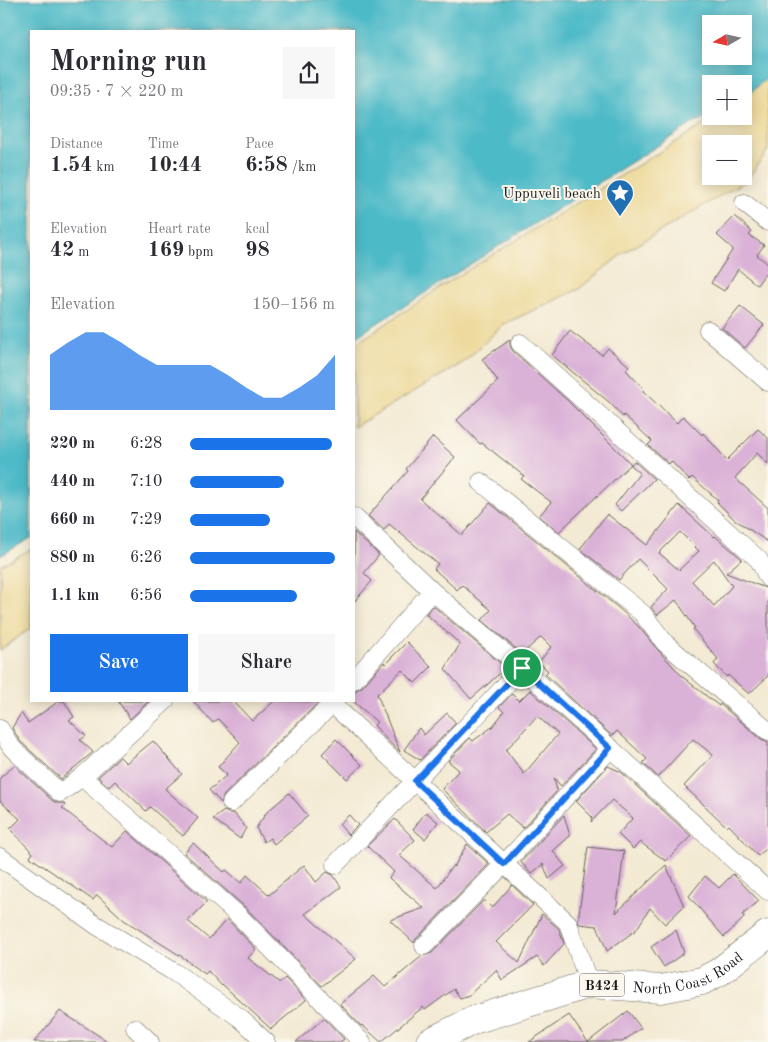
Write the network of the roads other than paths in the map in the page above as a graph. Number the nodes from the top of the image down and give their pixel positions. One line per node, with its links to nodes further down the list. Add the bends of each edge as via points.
1 (744, 203): 2 (street)
2 (768, 222)
3 (708, 330): 5 (street)
4 (520, 343): 8 (street, via 759,560)
5 (768, 382)
6 (482, 482): 15 (street, via 642,612 665,643)
7 (355, 518): 9 (street)
8 (768, 578)
9 (432, 591): 10 (street); 11 (street)
10 (522, 668): 16 (street); 18 (street)
11 (355, 679)
12 (164, 702): 17 (street)
13 (332, 702): 18 (street); 19 (street)
14 (0, 729): 17 (street, via 12,748 60,793)
15 (768, 731)
16 (610, 748): 21 (street); 23 (street)
17 (82, 777): 30 (street, via 238,914)
18 (415, 781): 21 (street); 22 (street)
19 (231, 803)
20 (0, 856): 29 (street, via 96,925 240,1018)
21 (504, 864): 25 (street); 26 (street, via 568,923)
22 (335, 865)
23 (768, 891)
24 (768, 934): 26 (main road, North Coast Road / B424, via 702,982 661,989)
25 (424, 946)
26 (588, 984): 31 (main road, North Coast Road / B424, via 474,1020)
27 (135, 1028): 28 (street)
28 (150, 1042)
29 (266, 1042)
30 (362, 1042)
31 (430, 1042)

